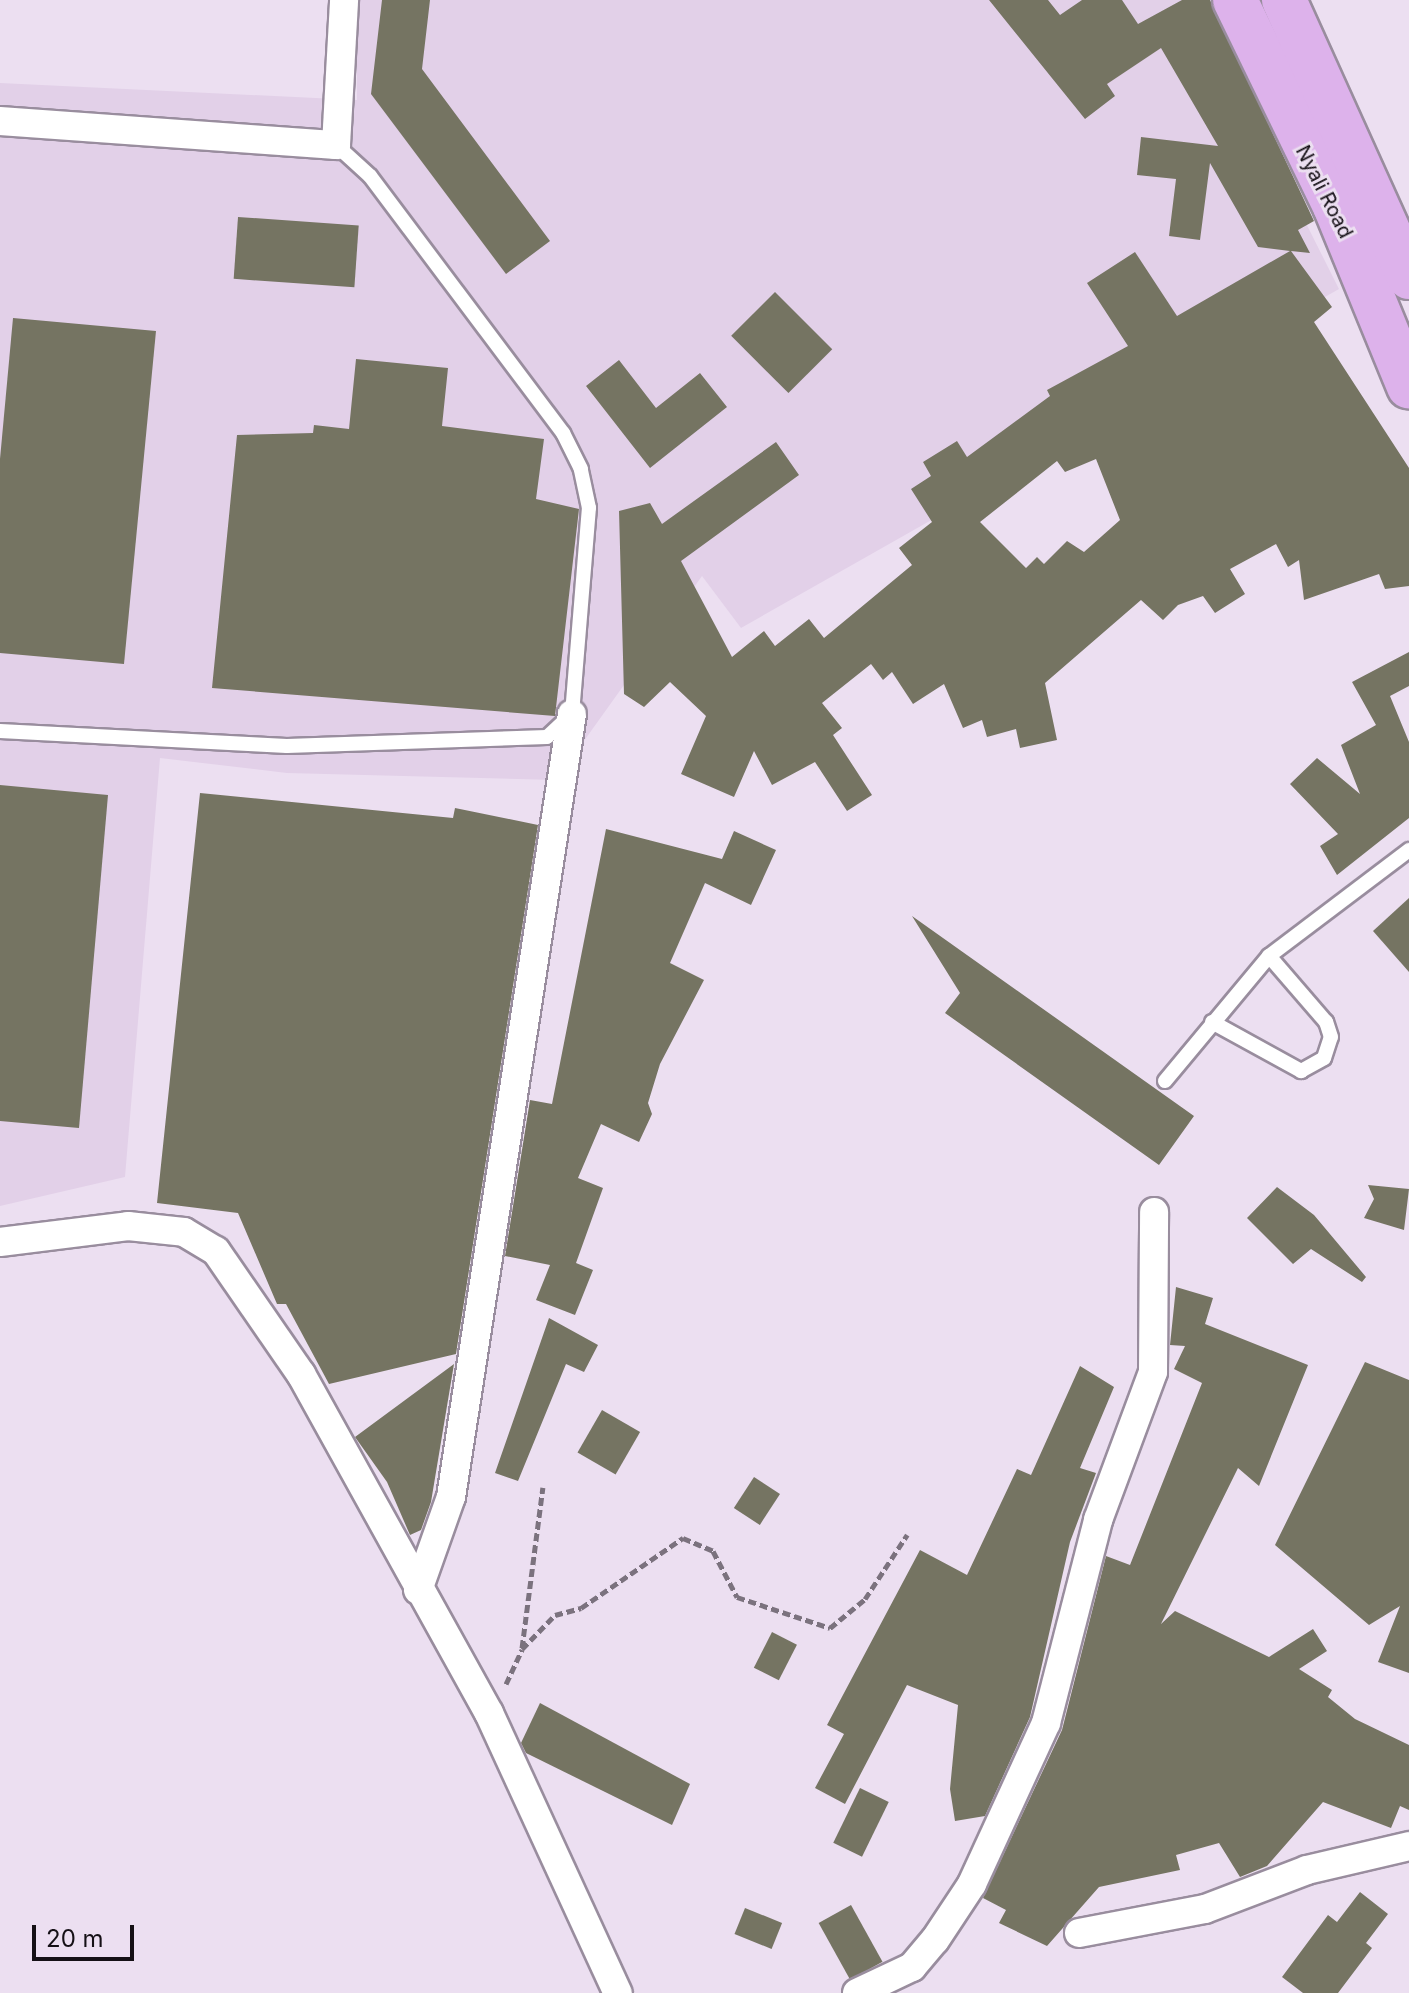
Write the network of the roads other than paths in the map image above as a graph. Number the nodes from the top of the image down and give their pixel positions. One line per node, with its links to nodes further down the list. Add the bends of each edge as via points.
1 (344, 0): 5 (street)
2 (1235, 0): 7 (highway, Nyali Road, via 1335,206)
3 (1284, 0): 6 (highway, Nyali Road)
4 (0, 121): 5 (street)
5 (336, 145): 8 (lane, via 370,176 563,433 581,469 589,508)
6 (1409, 277)
7 (1409, 386)
8 (572, 714): 9 (lane, via 547,737 287,746); 16 (street, via 454,1481)
9 (0, 731)
10 (1409, 850): 11 (lane)
11 (1269, 956): 12 (lane); 12 (lane, via 1326,1022 1324,1058 1301,1071)
12 (1212, 1022): 13 (lane)
13 (1165, 1081)
14 (1154, 1212): 20 (street, via 1153,1372 1098,1520 1046,1723 972,1884 935,1940 912,1967)
15 (0, 1242): 16 (street, via 128,1226 184,1232 216,1251 301,1374)
16 (418, 1590): 19 (street, via 489,1713)
17 (1409, 1846): 18 (street, via 1307,1870 1205,1909)
18 (1079, 1933)
19 (618, 1993)
20 (857, 1993)

